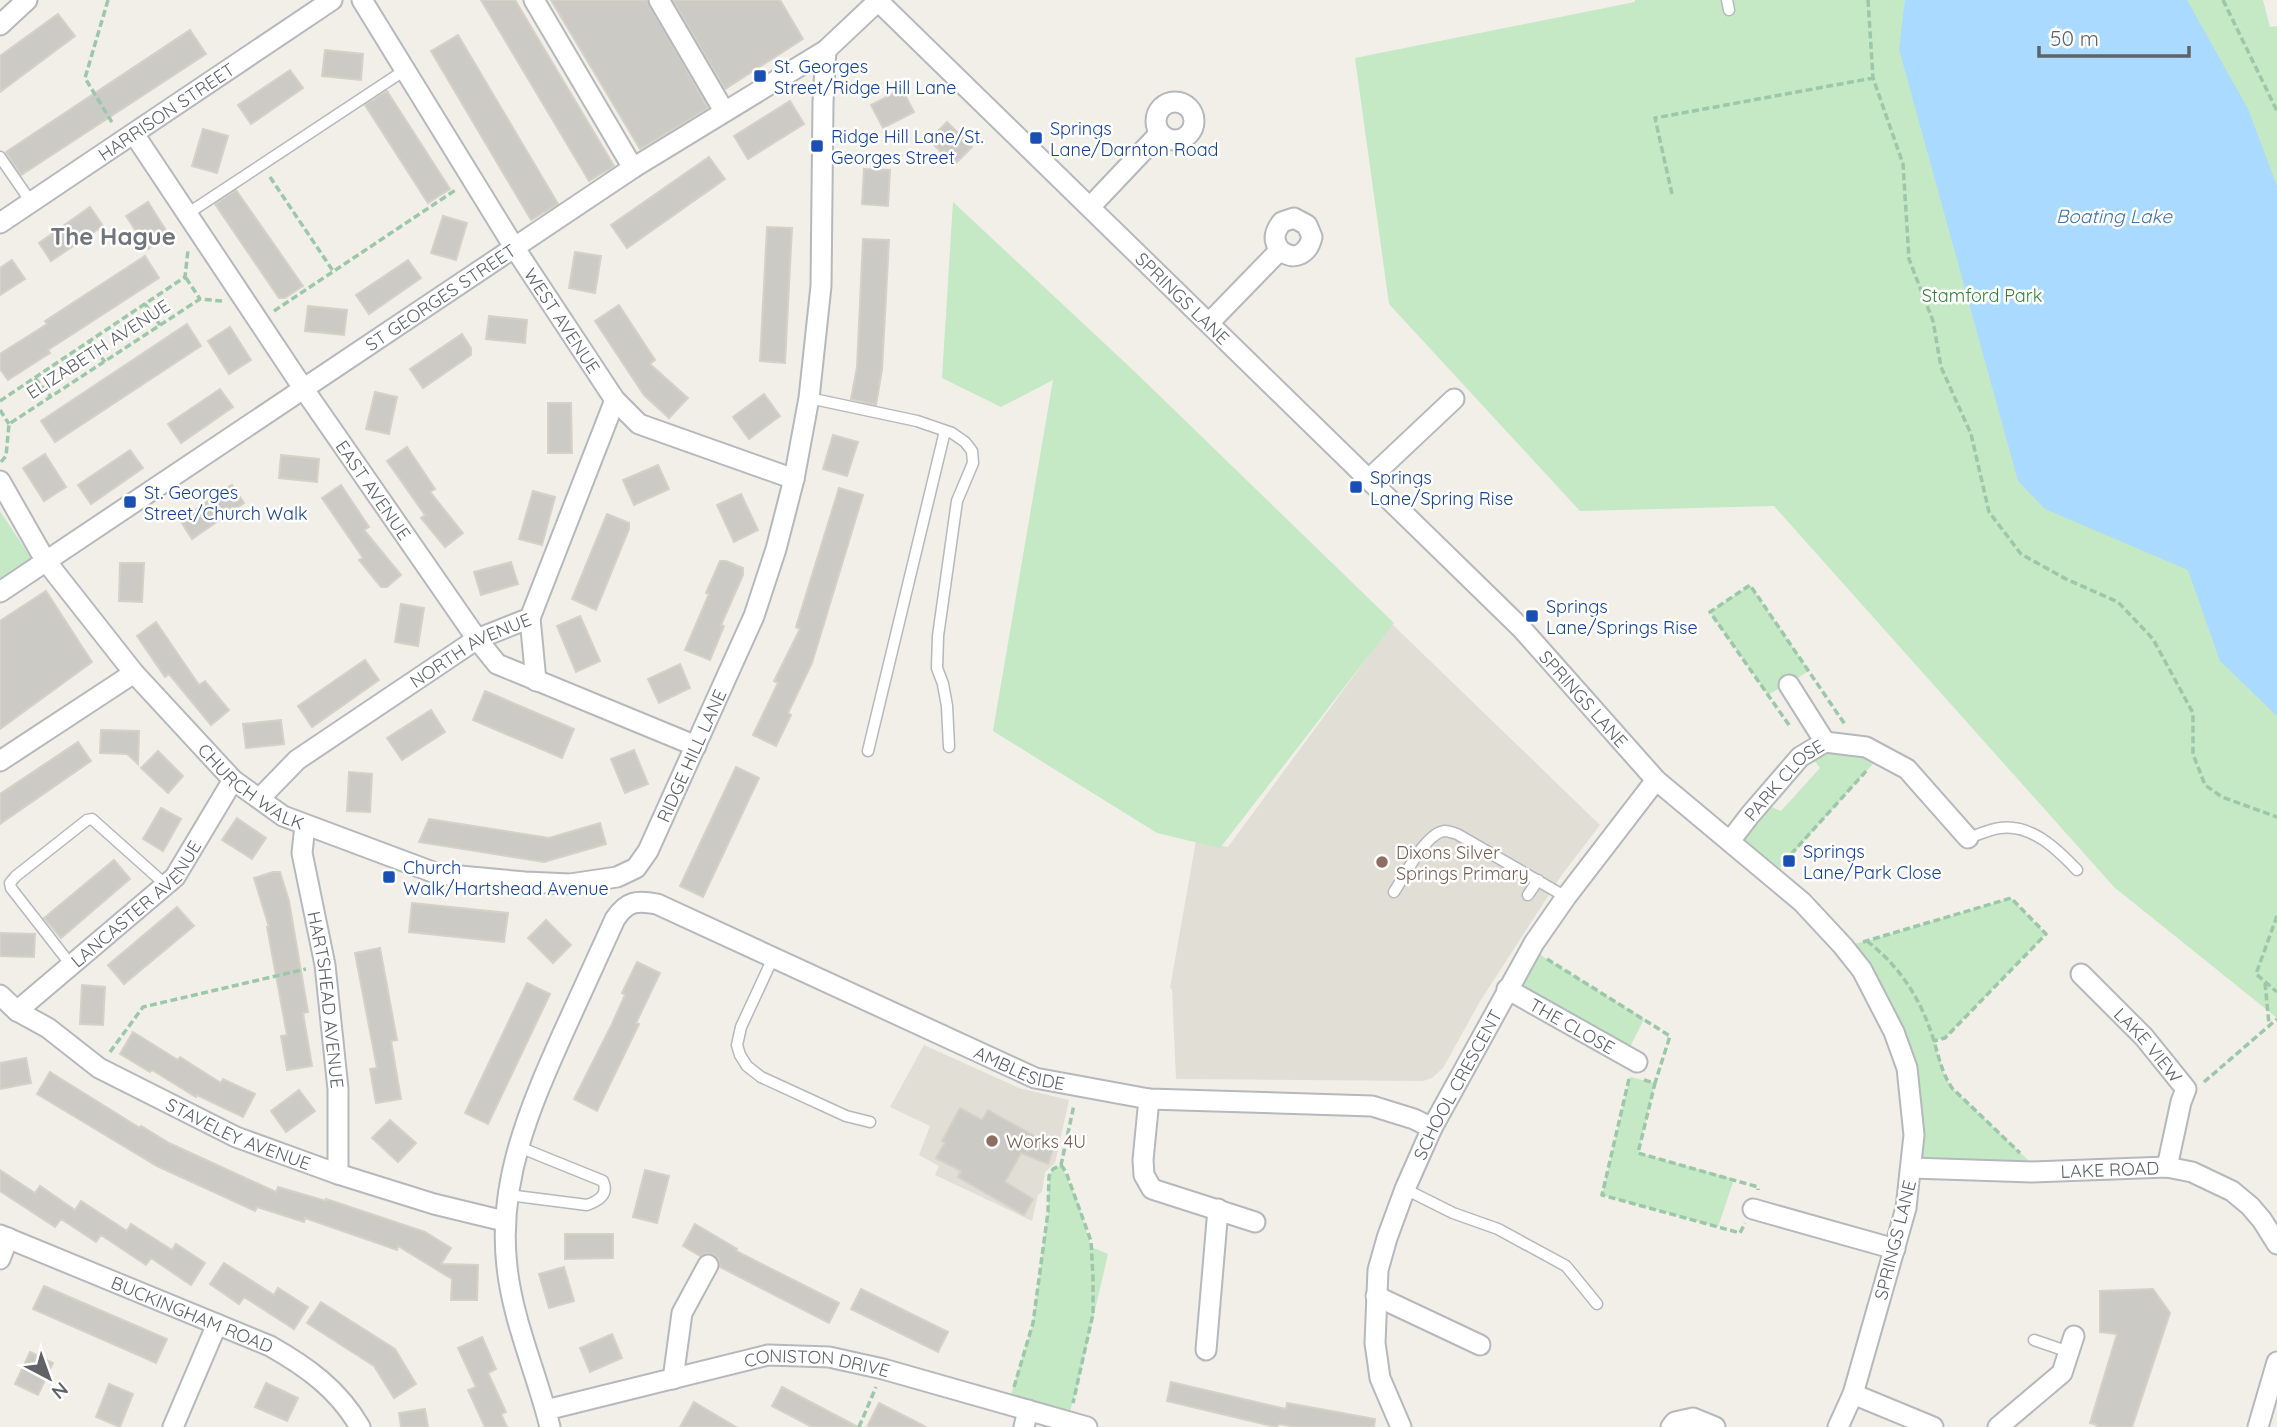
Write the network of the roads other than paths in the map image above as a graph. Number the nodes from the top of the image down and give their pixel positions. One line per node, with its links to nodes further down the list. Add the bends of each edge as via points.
1 (27, 0): 7 (street)
2 (332, 0): 12 (street, HARRISON STREET)
3 (362, 0): 9 (street, WEST AVENUE)
4 (534, 0): 14 (street)
5 (659, 0): 10 (street)
6 (878, 1): 8 (street, ST GEORGES STREET); 16 (street, SPRINGS LANE)
7 (0, 24)
8 (826, 50): 10 (street, ST GEORGES STREET); 23 (street, RIDGE HILL LANE, via 821,286)
9 (405, 70): 17 (lane); 19 (street, WEST AVENUE)
10 (724, 111): 14 (street, ST GEORGES STREET)
11 (1160, 133): 16 (street)
12 (129, 137): 15 (street, HARRISON STREET); 17 (street, EAST AVENUE)
13 (0, 157): 15 (lane)
14 (633, 167): 19 (street, ST GEORGES STREET)
15 (31, 202): 18 (street, HARRISON STREET)
16 (1090, 207): 21 (street, SPRINGS LANE)
17 (187, 214): 22 (street, EAST AVENUE)
18 (0, 223)
19 (514, 247): 22 (street, ST GEORGES STREET); 25 (street, WEST AVENUE)
20 (1280, 250): 21 (street)
21 (1209, 324): 28 (street, SPRINGS LANE)
22 (303, 388): 30 (street, ST GEORGES STREET); 33 (street, EAST AVENUE)
23 (808, 398): 26 (lane); 27 (street, RIDGE HILL LANE)
24 (1454, 398): 28 (street)
25 (615, 400): 27 (street, WEST AVENUE, via 639,424); 32 (street, NORTH AVENUE)
26 (946, 431): 38 (lane, via 972,451 957,501 938,636 937,667 947,706); 40 (lane)
27 (794, 479): 37 (street, RIDGE HILL LANE, via 754,616)
28 (1369, 479): 43 (street, SPRINGS LANE, via 1522,629)
29 (0, 481): 30 (street, CHURCH WALK)
30 (45, 560): 31 (street, ST GEORGES STREET); 34 (street, CHURCH WALK)
31 (0, 592)
32 (530, 618): 33 (street, NORTH AVENUE); 35 (street)
33 (477, 639): 35 (street, EAST AVENUE, via 497,664); 44 (street, NORTH AVENUE, via 297,760)
34 (134, 673): 41 (street); 42 (street, CHURCH WALK)
35 (536, 681): 37 (street, EAST AVENUE)
36 (1789, 685): 39 (street, PARK CLOSE)
37 (695, 746): 49 (street, RIDGE HILL LANE, via 648,851)
38 (949, 747)
39 (1817, 747): 46 (street, via 1860,746 1907,769); 47 (street, PARK CLOSE, via 1800,757)
40 (868, 751)
41 (0, 761)
42 (233, 780): 44 (street, CHURCH WALK); 51 (street, LANCASTER AVENUE)
43 (1656, 780): 47 (street, SPRINGS LANE); 54 (street, SCHOOL CRESCENT)
44 (260, 799): 45 (street, CHURCH WALK)
45 (305, 825): 49 (street, CHURCH WALK, via 438,874 570,884); 68 (street, HARTSHEAD AVENUE, via 302,853 325,965 338,1089)
46 (1968, 838): 48 (lane, via 2001,828 2021,830 2057,849)
47 (1730, 841): 67 (street, SPRINGS LANE, via 1802,902 1862,970 1907,1068 1914,1135)
48 (2077, 870)
49 (628, 873): 55 (street)
50 (1538, 880): 52 (lane, via 1445,831 1423,846); 53 (lane); 54 (lane)
51 (166, 885): 57 (street, LANCASTER AVENUE); 57 (lane, via 92,819 16,876 11,888)
52 (1394, 892)
53 (1528, 895)
54 (1566, 897): 59 (street, SCHOOL CRESCENT)
55 (635, 902): 56 (street, AMBLESIDE, via 657,904); 65 (street, via 621,909 615,919 530,1106)
56 (774, 958): 62 (street, AMBLESIDE, via 1035,1078); 63 (lane, via 741,1027 740,1055 761,1077 846,1116)
57 (71, 965): 60 (street, LANCASTER AVENUE)
58 (2081, 974): 66 (street, LAKE VIEW, via 2144,1037 2186,1089)
59 (1507, 989): 61 (street, THE CLOSE); 64 (street, SCHOOL CRESCENT)
60 (5, 1001): 68 (street, STAVELEY AVENUE, via 99,1068 236,1137)
61 (1633, 1069)
62 (1149, 1099): 64 (street, AMBLESIDE, via 1372,1106); 71 (street, via 1143,1160 1152,1189)
63 (870, 1122)
64 (1432, 1128): 69 (street, SCHOOL CRESCENT)
65 (519, 1147): 70 (street); 70 (lane, via 603,1181 604,1194 587,1205)
66 (2167, 1167): 67 (street, LAKE ROAD, via 2032,1172); 76 (street, LAKE ROAD, via 2192,1172 2232,1191 2250,1206)
67 (1912, 1168): 77 (street, SPRINGS LANE)
68 (338, 1174): 73 (street, STAVELEY AVENUE)
69 (1405, 1189): 80 (street, SCHOOL CRESCENT, via 1378,1270); 81 (lane, via 1556,1260)
70 (508, 1195): 73 (street)
71 (1218, 1209): 74 (street); 86 (street)
72 (1753, 1209): 77 (street)
73 (504, 1221): 91 (street, via 507,1269 518,1320)
74 (1255, 1222)
75 (4, 1236): 78 (street); 82 (street, BUCKINGHAM ROAD)
76 (2277, 1244)
77 (1895, 1249): 89 (street, SPRINGS LANE)
78 (0, 1259)
79 (708, 1265): 88 (street, via 682,1313)
80 (1376, 1296): 85 (street); 95 (street, SCHOOL CRESCENT, via 1380,1378)
81 (1597, 1304)
82 (217, 1324): 92 (street); 93 (street, BUCKINGHAM ROAD, via 306,1366 349,1408)
83 (2034, 1340): 84 (lane)
84 (2072, 1344): 100 (street, via 2062,1373)
85 (1480, 1345)
86 (1206, 1350)
87 (2277, 1362): 101 (street)
88 (673, 1379): 90 (street, CONISTON DRIVE, via 768,1355 829,1357 1008,1404); 91 (street, CONISTON DRIVE)
89 (1853, 1394): 98 (street, SPRINGS LANE); 99 (street)
90 (1026, 1418): 94 (street, CONISTON DRIVE)
91 (548, 1419)
92 (173, 1427)
93 (360, 1427)
94 (1087, 1427)
95 (1401, 1427)
96 (1671, 1427): 97 (street, via 1693,1418)
97 (1715, 1427)
98 (1838, 1427)
99 (1933, 1427)
100 (1998, 1427)
101 (2258, 1427)

